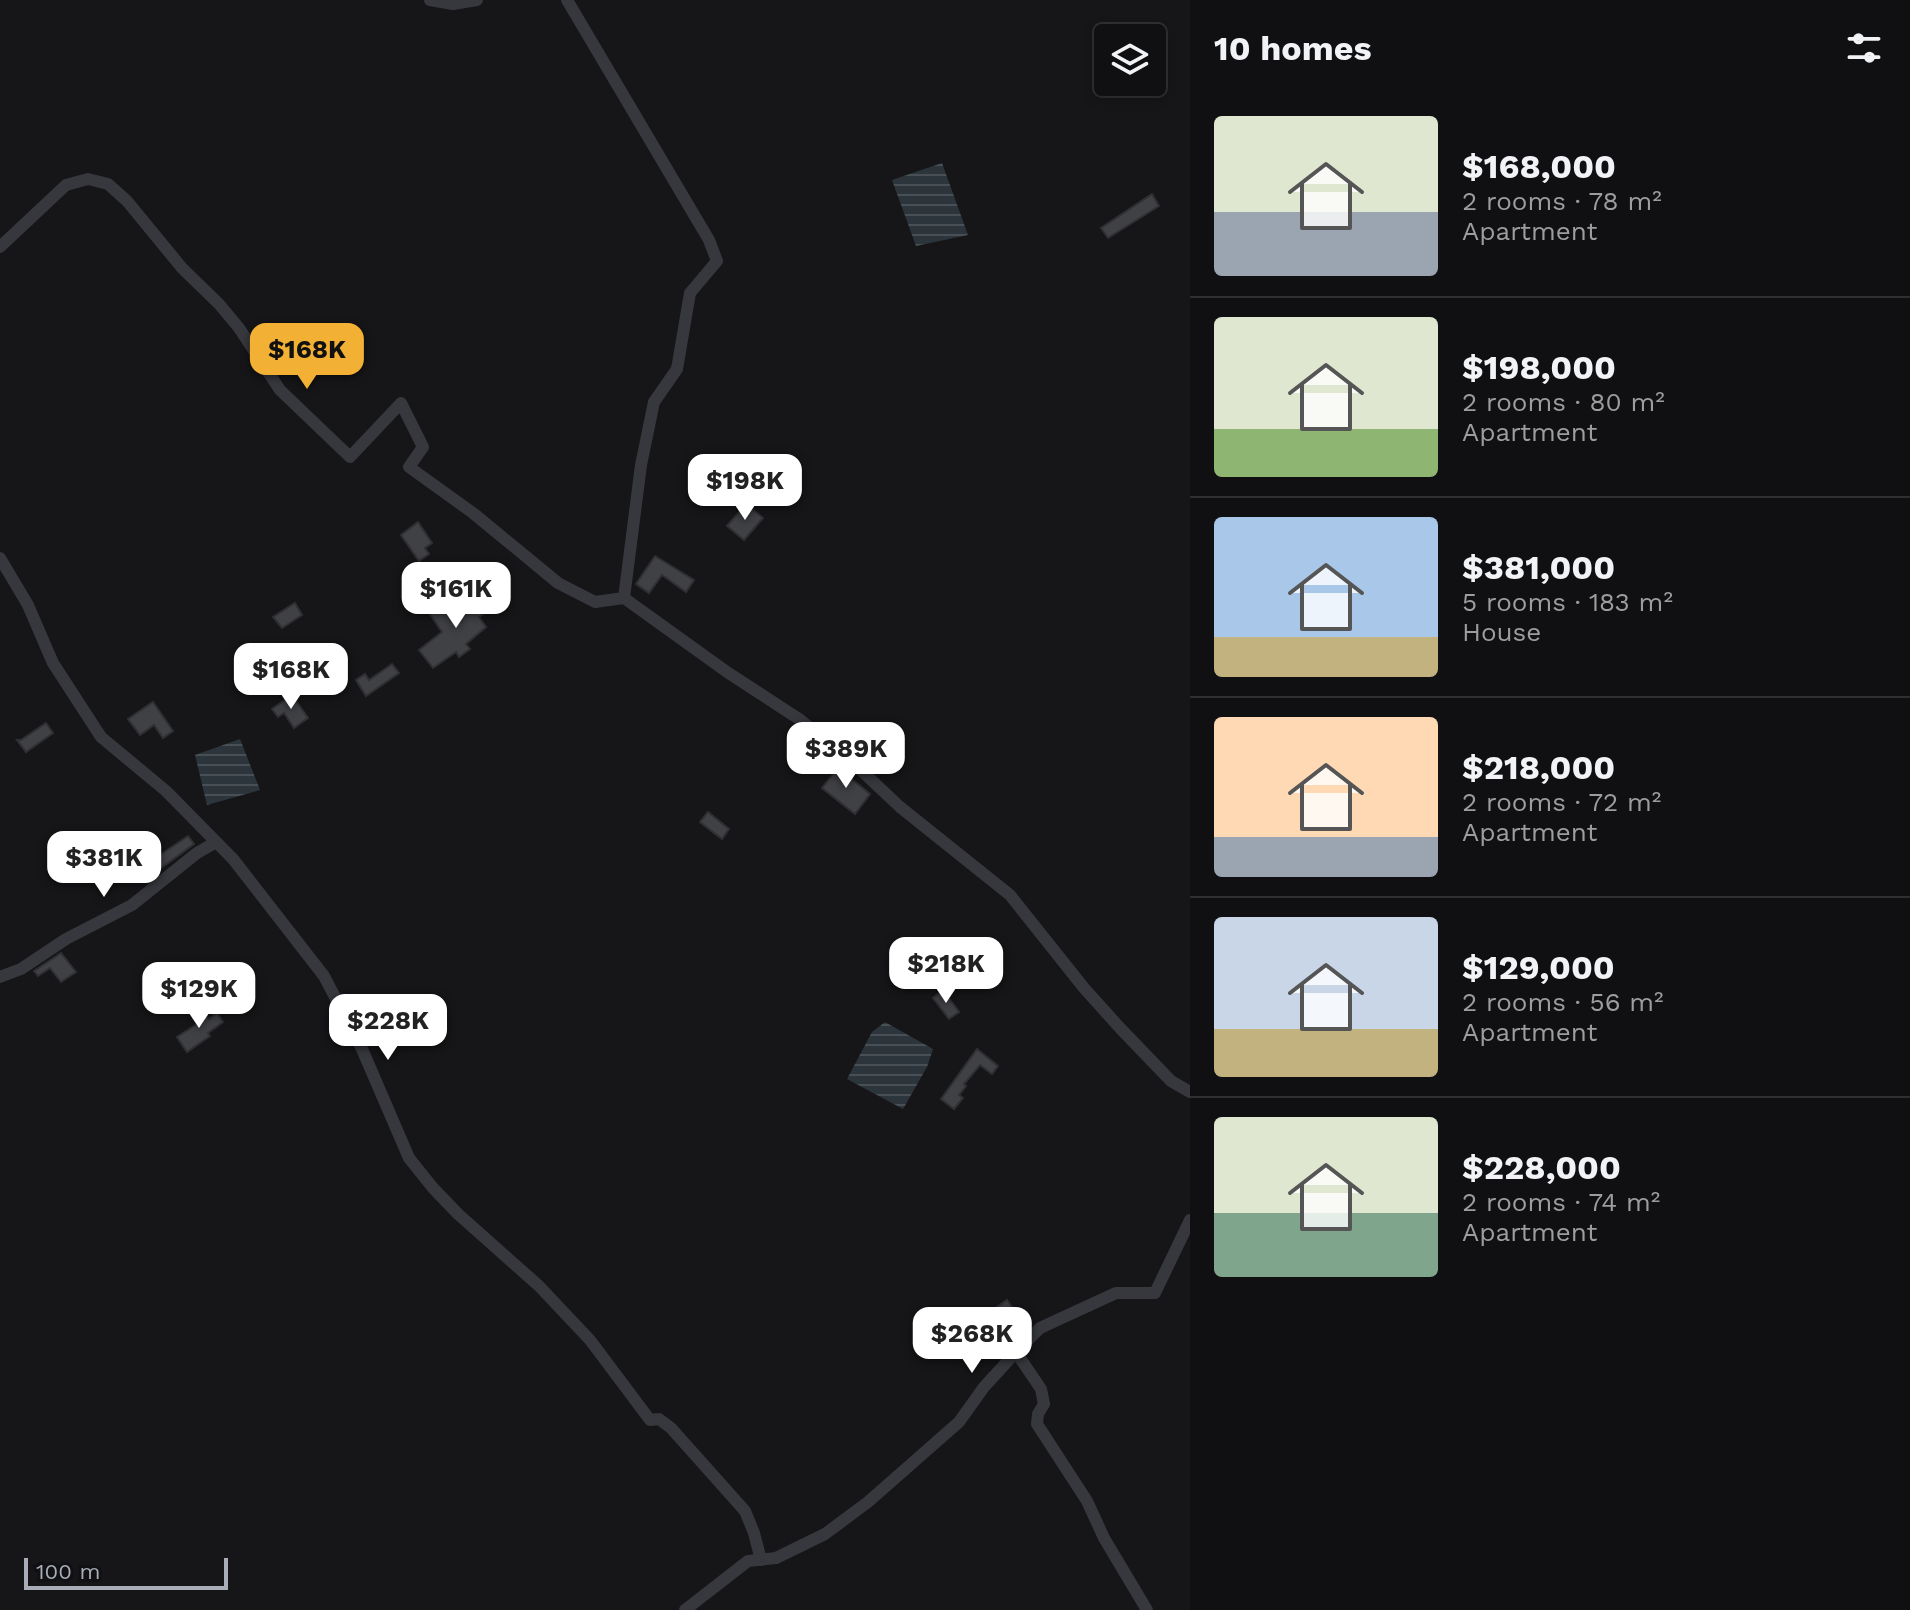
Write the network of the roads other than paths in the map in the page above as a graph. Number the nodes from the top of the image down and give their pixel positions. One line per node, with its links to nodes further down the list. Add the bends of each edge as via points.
1 (430, 0): 2 (street)
2 (477, 0)
3 (567, 0): 6 (street, via 717,261 690,293 677,369 654,402)
4 (0, 247): 6 (street, via 66,185 88,179 108,184 219,304 280,390 350,457 401,403 423,447 409,467 558,583 595,602)
5 (0, 558): 7 (street, via 53,663 101,737)
6 (624, 598): 9 (street, via 799,719 1010,895 1120,1028 1171,1081)
7 (216, 842): 8 (street, via 132,905); 12 (street, via 324,976 409,1158 484,1240 539,1286 590,1340 650,1420 659,1419 671,1428 745,1511)
8 (0, 977)
9 (1190, 1092)
10 (1190, 1220): 11 (street, via 1155,1293 1116,1293 1040,1328)
11 (1016, 1352): 12 (street, via 959,1422 868,1502 825,1534); 14 (street, via 1041,1389 1044,1404 1037,1424)
12 (761, 1560): 13 (street, via 748,1561)
13 (685, 1610)
14 (1147, 1610)

